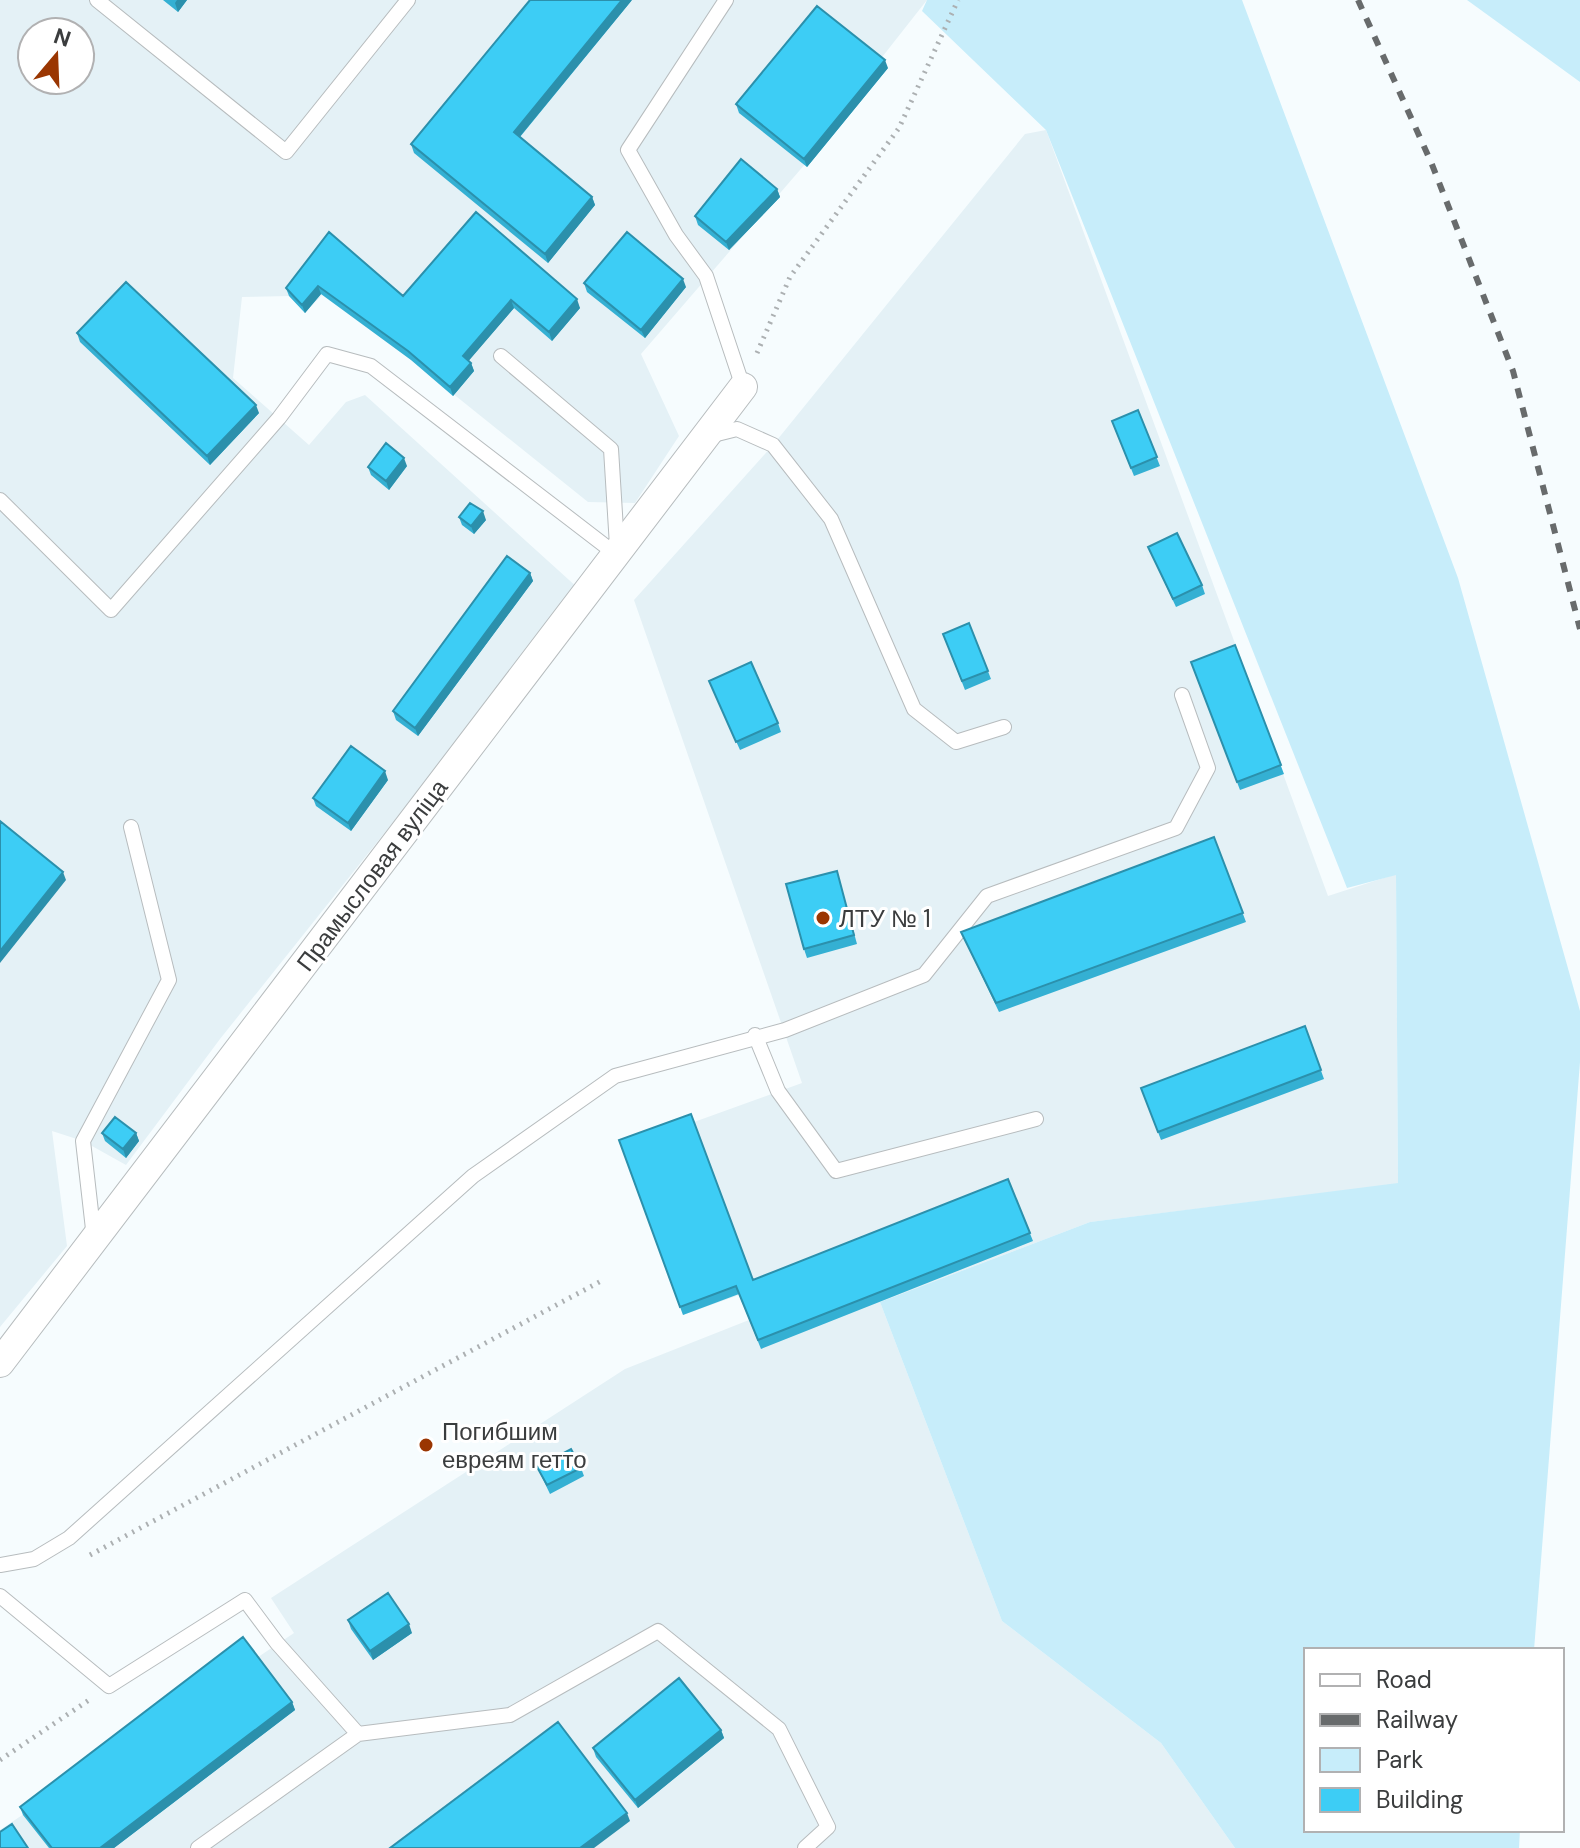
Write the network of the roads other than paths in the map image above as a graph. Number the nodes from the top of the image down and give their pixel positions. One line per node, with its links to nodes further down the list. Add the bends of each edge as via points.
1 (97, 0): 2 (lane, via 286,152)
2 (408, 0)
3 (726, 0): 5 (lane, via 628,150 706,276)
4 (501, 356): 8 (lane, via 611,449)
5 (743, 387): 6 (street, Прамысловая вуліца)
6 (705, 437): 8 (street, Прамысловая вуліца); 10 (lane, via 737,429 773,445 831,519 914,709 956,742)
7 (0, 500): 8 (lane, via 111,610 279,418 327,354 371,366)
8 (617, 555): 14 (street, Прамысловая вуліца)
9 (1182, 695): 12 (lane, via 1208,768 1176,828 987,896 924,975 785,1030)
10 (1004, 727)
11 (131, 827): 14 (lane, via 169,980 83,1141)
12 (755, 1035): 13 (lane, via 778,1091 836,1171); 16 (lane, via 615,1076 549,1120 473,1176 69,1538 34,1559)
13 (1036, 1119)
14 (94, 1238): 15 (street, Прамысловая вуліца)
15 (2, 1354)
16 (0, 1565)
17 (0, 1596): 18 (lane, via 109,1686 245,1600)
18 (358, 1734): 19 (lane); 20 (lane, via 510,1715 658,1631 779,1729 828,1827)
19 (198, 1848)
20 (805, 1848)

